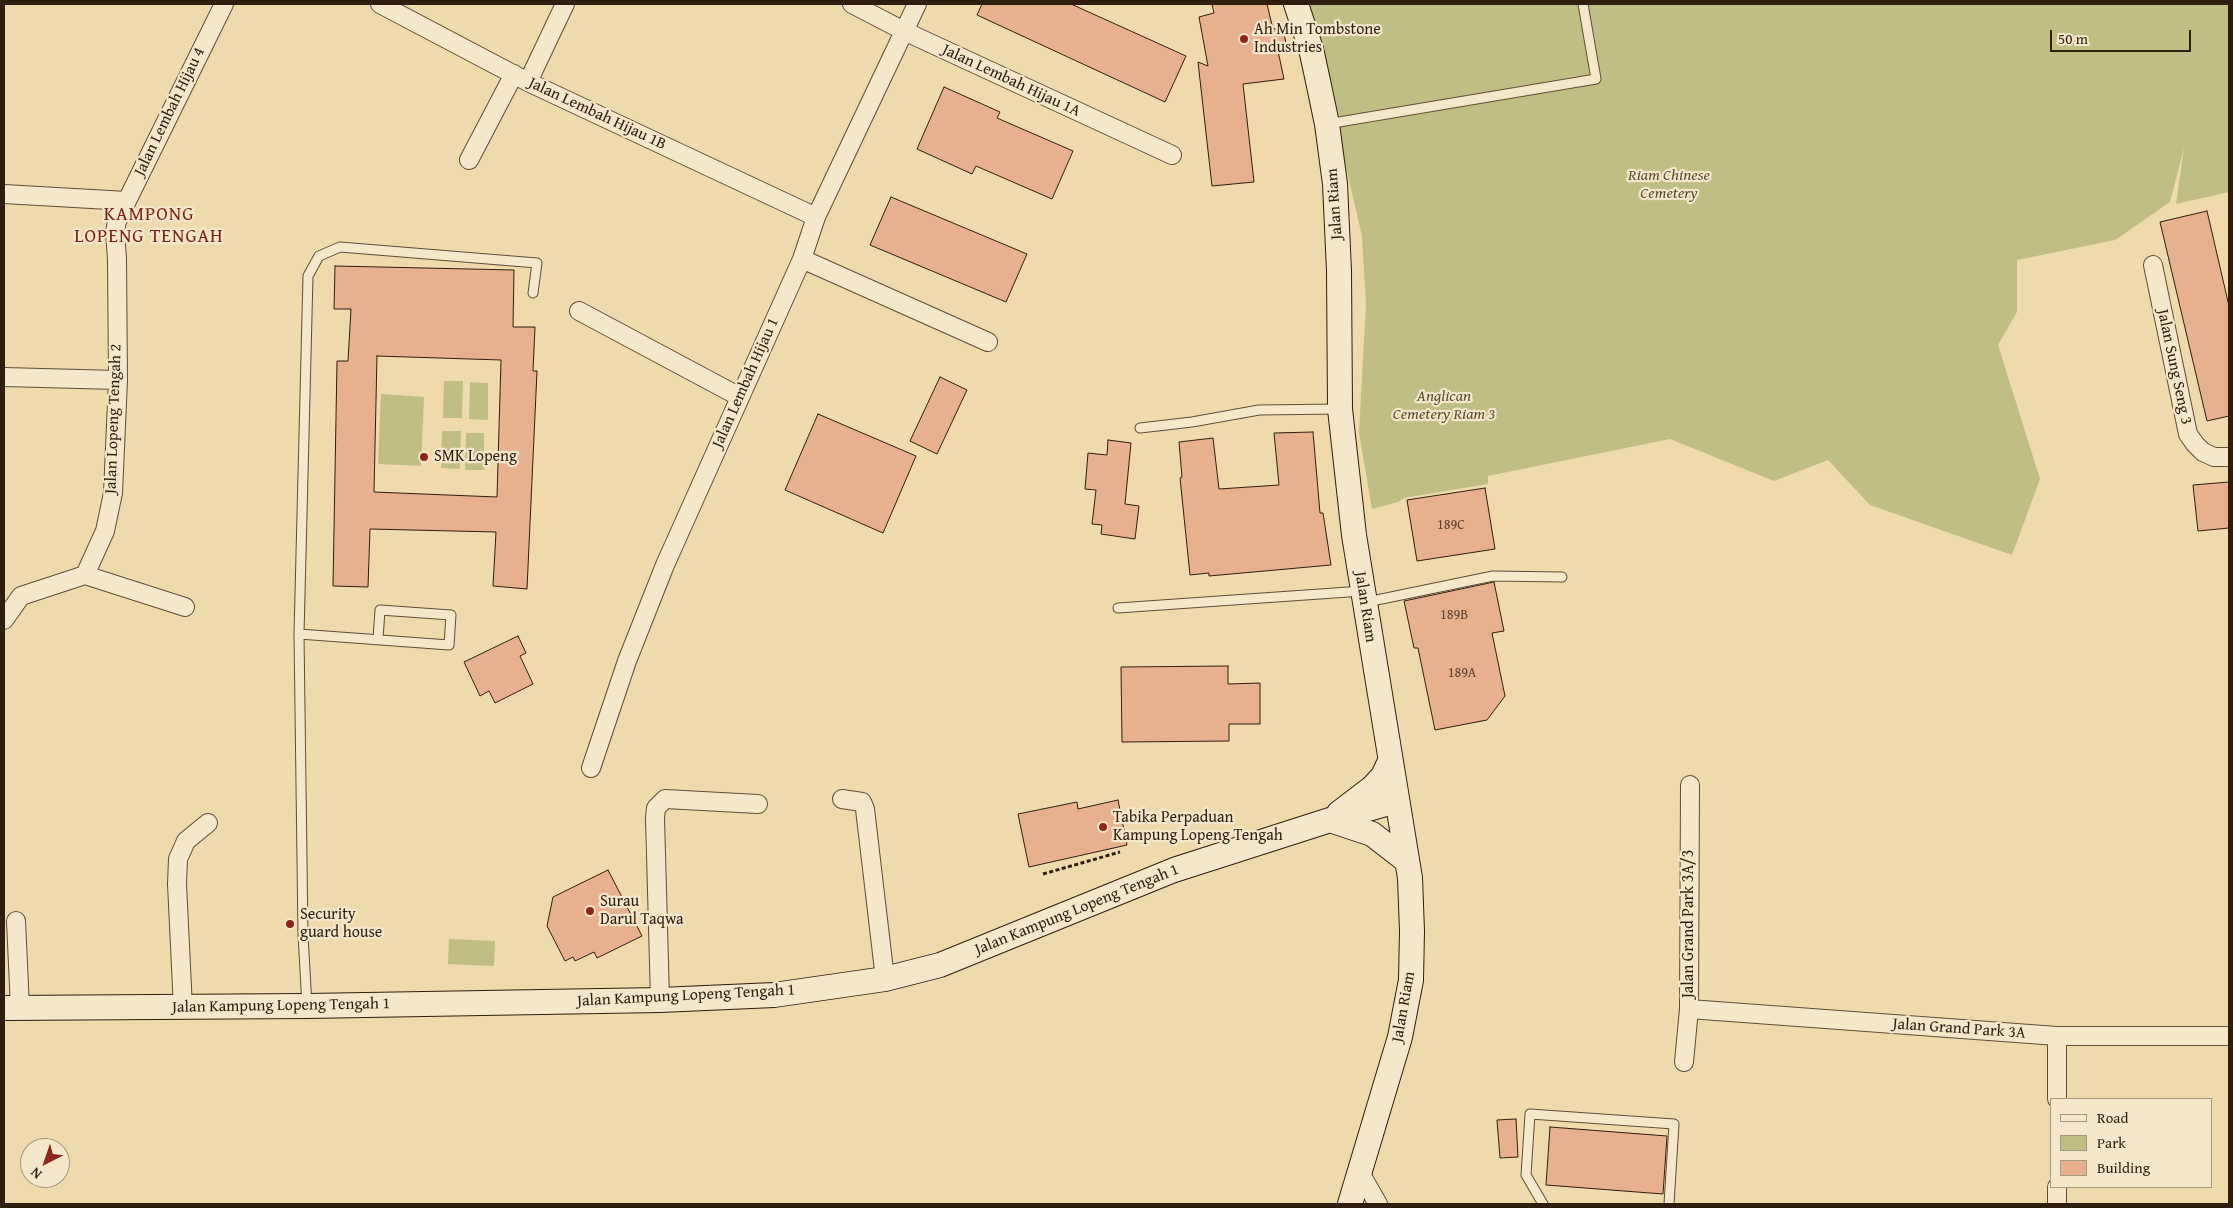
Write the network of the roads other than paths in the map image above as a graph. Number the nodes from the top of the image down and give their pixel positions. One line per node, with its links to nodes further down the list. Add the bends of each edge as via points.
1 (224, 4): 14 (street, Jalan Lembah Hijau 4)
2 (380, 4): 9 (street, Jalan Lembah Hijau 1B)
3 (565, 4): 9 (street)
4 (852, 4): 8 (street, Jalan Lembah Hijau 1A)
5 (917, 4): 8 (street, Jalan Lembah Hijau 1)
6 (1296, 4): 10 (street, Jalan Riam, via 1311,49)
7 (1583, 4): 10 (lane, via 1596,79)
8 (904, 31): 11 (street, Jalan Lembah Hijau 1A); 15 (street, Jalan Lembah Hijau 1)
9 (521, 78): 12 (street); 15 (street, Jalan Lembah Hijau 1B)
10 (1327, 124): 25 (street, Jalan Riam, via 1336,194)
11 (1172, 156)
12 (469, 160)
13 (4, 194): 14 (street)
14 (127, 201): 16 (street, Jalan Lembah Hijau 4)
15 (816, 217): 17 (street, Jalan Lembah Hijau 1)
16 (117, 220): 23 (street, Jalan Lopeng Tengah 2)
17 (802, 259): 21 (street); 24 (street, Jalan Lembah Hijau 1)
18 (2153, 265): 27 (street, Jalan Sung Seng 3, via 2188,434 2195,444)
19 (533, 293): 35 (lane, via 537,263 340,247 319,256 308,276)
20 (579, 311): 24 (street)
21 (988, 342)
22 (4, 377): 23 (street)
23 (118, 380): 28 (street, Jalan Lopeng Tengah 2, via 113,494 105,531)
24 (740, 397): 38 (street, Jalan Lembah Hijau 1, via 630,652)
25 (1340, 409): 26 (lane, via 1258,410); 31 (street, Jalan Riam)
26 (1140, 428)
27 (2222, 457)
28 (85, 575): 30 (street); 32 (street)
29 (1562, 577): 31 (lane, via 1493,576)
30 (12, 596): 34 (street)
31 (1364, 597): 33 (lane); 37 (street, Jalan Riam)
32 (185, 606)
33 (1118, 608)
34 (4, 620)
35 (299, 634): 36 (lane); 49 (lane)
36 (378, 639): 36 (lane, via 449,645 451,615 380,610)
37 (1390, 761): 41 (street, Jalan Riam); 43 (street, via 1373,788)
38 (591, 768)
39 (1690, 785): 52 (street, Jalan Grand Park 3A/3)
40 (842, 799): 47 (street, via 862,802 865,809)
41 (1396, 801): 43 (street, Jalan Kampung Lopeng Tengah 1); 45 (street, Jalan Riam)
42 (758, 804): 48 (street, via 665,798 656,808)
43 (1330, 820): 45 (street, via 1372,834); 47 (street, Jalan Kampung Lopeng Tengah 1, via 1174,870 940,965)
44 (208, 823): 51 (street, via 186,841 178,858)
45 (1407, 861): 57 (street, Jalan Riam, via 1412,930 1411,980 1400,1037)
46 (16, 921): 50 (street)
47 (885, 979): 48 (street, Jalan Kampung Lopeng Tengah 1, via 774,995)
48 (660, 1000): 49 (street, Jalan Kampung Lopeng Tengah 1)
49 (307, 1006): 51 (street, Jalan Kampung Lopeng Tengah 1)
50 (12, 1008): 51 (street, Jalan Kampung Lopeng Tengah 1)
51 (183, 1008)
52 (1689, 1009): 53 (street, Jalan Grand Park 3A); 55 (street, Jalan Grand Park 3A/3)
53 (2057, 1036): 54 (street, Jalan Grand Park 3A); 56 (street)
54 (2229, 1036)
55 (1684, 1062)
56 (2057, 1098)
57 (1359, 1171): 59 (street, Jalan Riam); 60 (street)
58 (2057, 1188): 63 (street)
59 (1350, 1204)
60 (1378, 1204)
61 (1543, 1204): 62 (lane, via 1526,1176 1530,1114 1674,1124)
62 (1668, 1204)
63 (2057, 1204)

